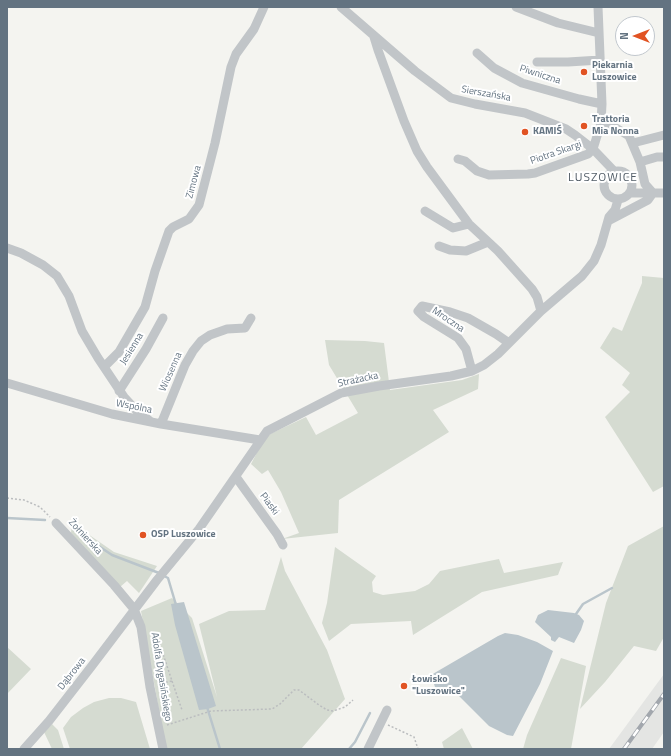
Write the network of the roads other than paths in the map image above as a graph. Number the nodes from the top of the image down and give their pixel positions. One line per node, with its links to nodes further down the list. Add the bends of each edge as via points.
1 (264, 7): 37 (street, Zimowa, via 231,67 199,205 189,219 169,231 145,307 118,352)
2 (341, 7): 7 (street, Sierszańska)
3 (516, 7): 5 (street)
4 (598, 7): 6 (street)
5 (528, 9): 6 (street, via 558,23)
6 (599, 33): 9 (street)
7 (374, 37): 15 (street, Sierszańska, via 451,98 525,113 566,129); 29 (street, via 417,151)
8 (477, 53): 11 (street, Piwniczna, via 494,68 522,83)
9 (600, 60): 10 (street); 11 (street)
10 (537, 62)
11 (602, 104): 12 (street)
12 (600, 123): 14 (street, via 616,128 629,136); 15 (street)
13 (664, 135): 14 (street)
14 (633, 143): 19 (street)
15 (593, 149): 16 (street, Sierszańska); 18 (street, Piotra Skargi, via 588,154 528,174 489,175)
16 (599, 156): 20 (street, Sierszańska); 21 (street, Sierszańska)
17 (664, 157): 19 (street)
18 (458, 159)
19 (640, 162): 23 (street, via 645,184)
20 (614, 171): 21 (street); 22 (street, via 629,176)
21 (605, 178): 25 (street, via 603,184)
22 (631, 189): 23 (street); 26 (street, via 623,199)
23 (652, 193): 24 (street); 28 (street, via 648,200)
24 (664, 194)
25 (609, 197): 26 (street); 28 (street, Strażacka)
26 (618, 200): 28 (street, Strażacka)
27 (425, 211): 29 (street, via 453,228)
28 (609, 219): 33 (street, Strażacka, via 594,261 582,276)
29 (469, 224): 30 (street)
30 (488, 242): 31 (street, via 466,250 450,250); 33 (street, via 532,289)
31 (439, 246)
32 (7, 248): 37 (street, via 22,253 57,276 69,296 82,331)
33 (541, 311): 36 (street, Strażacka)
34 (163, 318): 40 (street, Jesienna)
35 (251, 318): 42 (street, Wiosenna, via 245,328 227,329 201,341 185,365)
36 (509, 343): 38 (street, Strażacka, via 484,365); 38 (street, Mroczna, via 468,318 422,306 418,311 424,317 458,338 466,349)
37 (104, 367): 40 (street)
38 (472, 371): 43 (street, Strażacka, via 341,393 267,432)
39 (7, 383): 41 (street, Wspólna, via 112,414)
40 (119, 391): 41 (street, via 136,410)
41 (152, 422): 42 (street, Wspólna)
42 (161, 424): 43 (street, Wspólna)
43 (260, 440): 44 (street, Strażacka)
44 (236, 477): 46 (street, Piaski); 47 (street, Strażacka, via 199,529)
45 (56, 523): 47 (street, Żołnierska)
46 (283, 545)
47 (134, 609): 49 (street, Dąbrowa, via 58,709); 50 (street, Adolfa Dygasińskiego, via 142,626 150,686)
48 (387, 710): 51 (street)
49 (24, 749)
50 (163, 749)
51 (368, 749)

